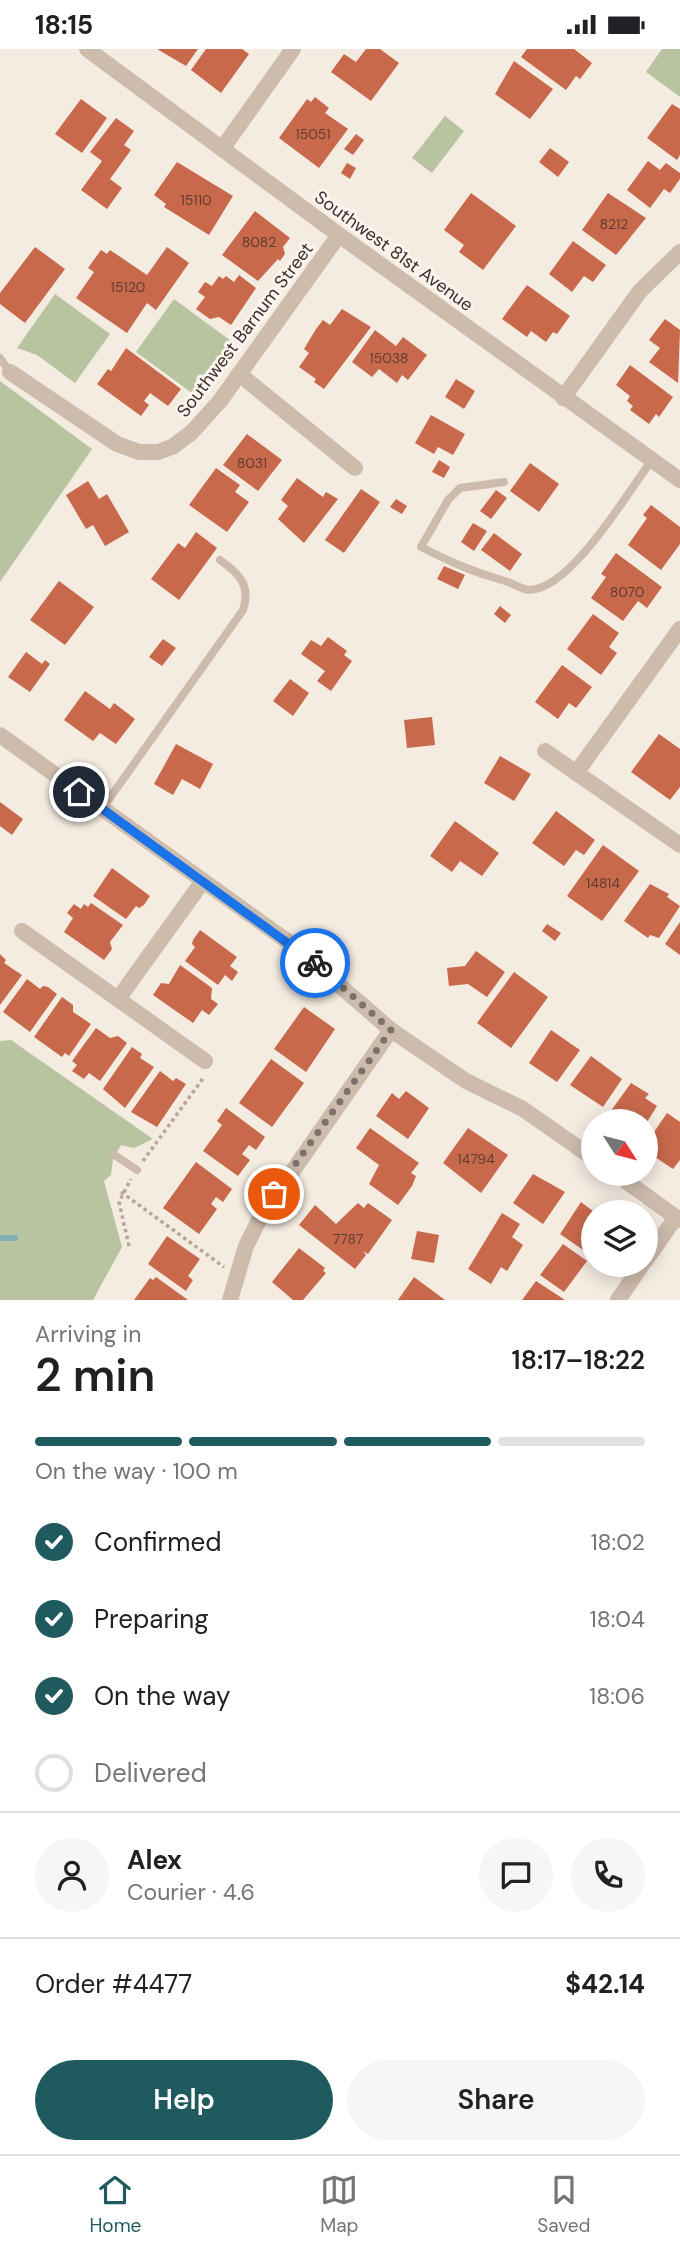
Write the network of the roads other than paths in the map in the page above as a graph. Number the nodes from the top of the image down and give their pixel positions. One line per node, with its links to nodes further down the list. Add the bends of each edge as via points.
1 (87, 49): 3 (street, Southwest 81st Avenue)
2 (293, 49): 3 (street)
3 (222, 149): 4 (street, Southwest 81st Avenue)
4 (339, 235): 8 (street, Southwest Barnum Street); 9 (street, Southwest 81st Avenue)
5 (680, 253): 9 (street, via 640,291)
6 (0, 358): 7 (lane, Southwest Barnum Street)
7 (10, 372): 8 (street, Southwest Barnum Street, via 117,445 148,452 165,450 185,439)
8 (239, 375): 11 (street)
9 (564, 398): 10 (street, Southwest 81st Avenue)
10 (652, 460): 12 (street, Southwest 81st Avenue); 13 (lane, via 583,554 553,584 528,590 480,575 421,547 460,488)
11 (355, 468)
12 (680, 480)
13 (504, 482)
14 (220, 560): 19 (lane, via 245,583 243,611)
15 (680, 629): 18 (street)
16 (0, 735): 19 (street)
17 (545, 751): 18 (street)
18 (576, 773): 20 (street)
19 (102, 809): 21 (street)
20 (680, 845)
21 (203, 881): 23 (street); 24 (street, via 314,961)
22 (22, 931): 23 (street)
23 (118, 999): 25 (street)
24 (391, 1030): 26 (street); 33 (street, via 274,1194 247,1246)
25 (205, 1061)
26 (581, 1150)
27 (113, 1154): 28 (lane)
28 (137, 1170)
29 (634, 1187): 30 (street)
30 (678, 1219): 31 (street)
31 (658, 1245)
32 (634, 1277): 34 (street)
33 (230, 1300)
34 (618, 1300)

